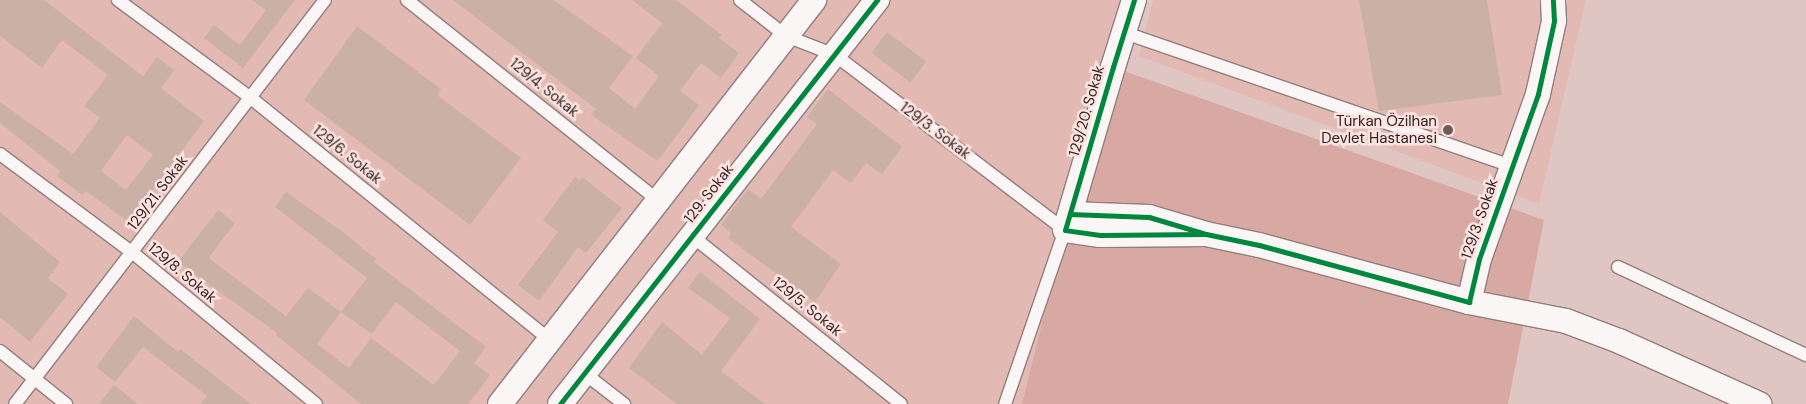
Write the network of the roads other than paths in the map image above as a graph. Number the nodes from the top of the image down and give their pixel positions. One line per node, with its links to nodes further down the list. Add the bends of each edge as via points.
1 (118, 0): 12 (lane, 129/6. Sokak)
2 (325, 0): 12 (lane, 129/21. Sokak)
3 (407, 0): 15 (lane, 129/4. Sokak)
4 (740, 0): 10 (lane)
5 (814, 0): 10 (street)
6 (877, 0): 11 (street, 129. Sokak)
7 (1134, 0): 9 (street, 129/20. Sokak)
8 (1553, 0): 14 (street, 129/3. Sokak, via 1554,21 1538,94)
9 (1125, 33): 14 (lane); 16 (street, 129/20. Sokak)
10 (786, 36): 11 (lane); 15 (street)
11 (835, 55): 16 (lane, 129/3. Sokak, via 1034,206); 17 (street, 129. Sokak)
12 (251, 98): 18 (lane, 129/21. Sokak); 21 (lane, 129/6. Sokak)
13 (0, 154): 18 (lane, 129/8. Sokak)
14 (1512, 166): 20 (street, 129/3. Sokak, via 1479,259)
15 (660, 202): 21 (street)
16 (1067, 222): 20 (street, 129/3. Sokak, via 1100,235 1206,234 1259,245); 33 (lane, 129/20. Sokak)
17 (692, 236): 24 (street, 129. Sokak); 32 (lane, 129/5. Sokak)
18 (133, 253): 25 (lane, 129/21. Sokak); 28 (lane, 129/8. Sokak)
19 (1618, 267): 23 (lane)
20 (1469, 302): 34 (street, via 1566,321 1654,356)
21 (551, 340): 29 (street)
22 (0, 351): 25 (lane)
23 (1806, 355)
24 (584, 373): 30 (street, 129. Sokak); 31 (lane)
25 (34, 379): 26 (lane, 129/21. Sokak); 27 (lane)
26 (15, 404)
27 (66, 404)
28 (316, 404)
29 (500, 404)
30 (560, 404)
31 (624, 404)
32 (901, 404)
33 (1005, 404)
34 (1759, 404)

